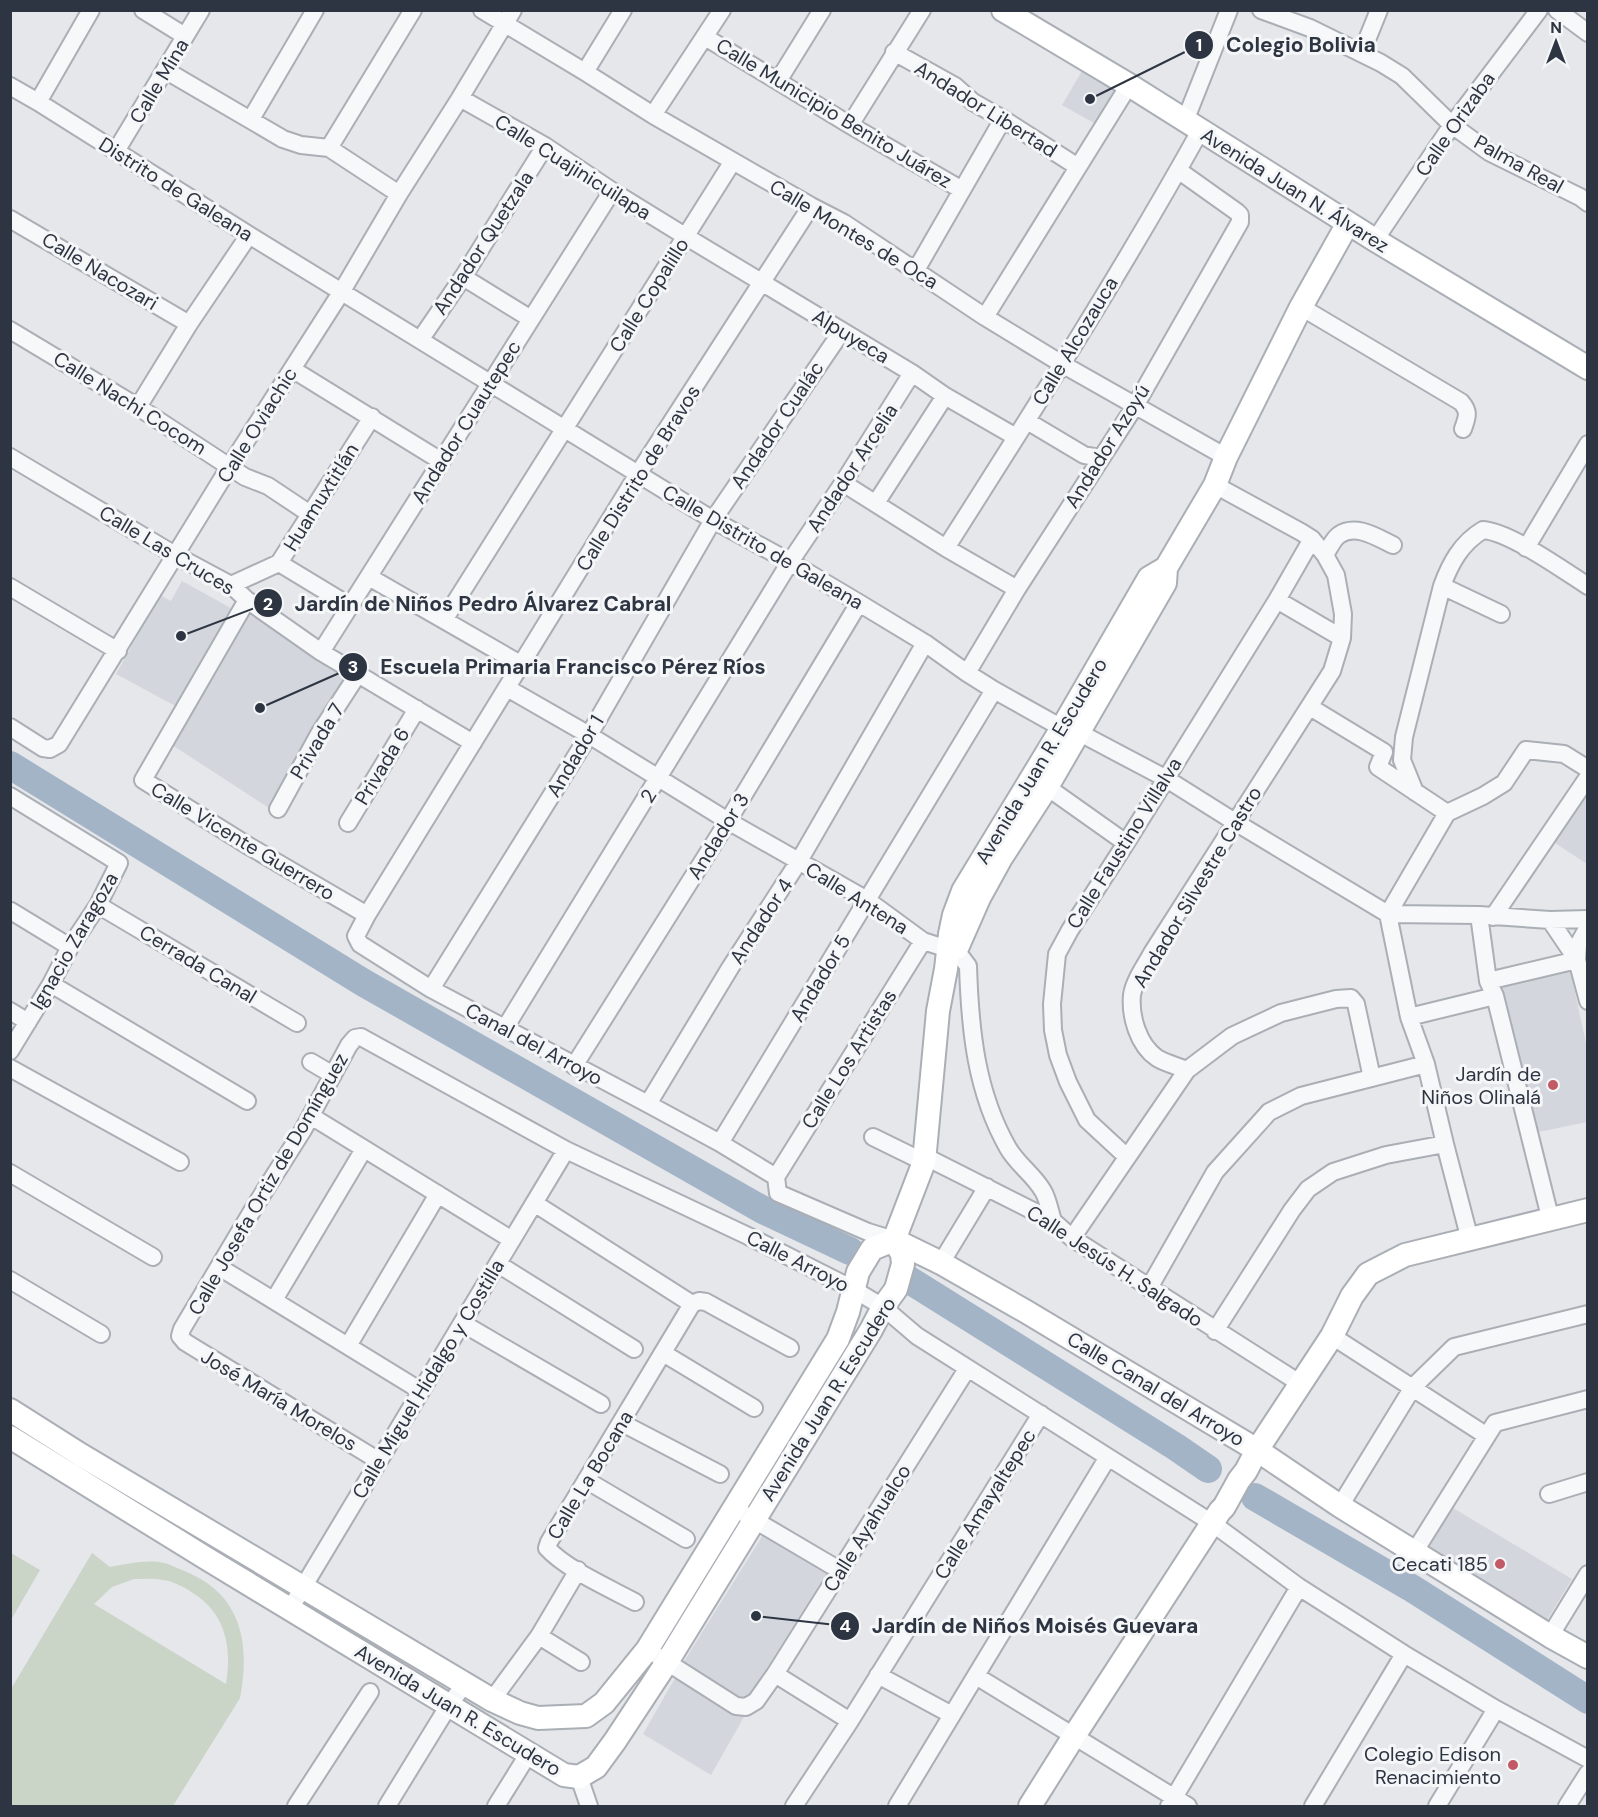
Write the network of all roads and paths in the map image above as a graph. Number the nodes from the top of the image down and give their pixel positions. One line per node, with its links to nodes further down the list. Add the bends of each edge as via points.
1 (92, 10): 29 (street)
2 (144, 10): 19 (street)
3 (201, 10): 19 (street, Calle Mina)
4 (315, 10): 31 (street)
5 (413, 10): 37 (street)
6 (482, 10): 17 (street, Calle Montes de Oca)
7 (623, 10): 24 (street)
8 (722, 10): 20 (street)
9 (822, 10): 25 (street)
10 (922, 10): 21 (street)
11 (1004, 10): 27 (main road, Avenida Juan N. Álvarez)
12 (1228, 10): 35 (street)
13 (1262, 10): 22 (street, Palma Real)
14 (1379, 10): 22 (street)
15 (1539, 10): 34 (street, Calle Orizaba)
16 (1558, 11): 18 (street)
17 (509, 18): 24 (street, Calle Montes de Oca); 28 (street, Calle Oviachic)
18 (1587, 33)
19 (185, 36): 23 (street, Calle Mina)
20 (705, 37): 25 (street, Calle Municipio Benito Juárez); 30 (street)
21 (894, 52): 32 (street, Andador Libertad); 33 (street)
22 (1362, 52): 34 (street, Palma Real, via 1402,76)
23 (165, 70): 31 (street); 38 (street, Calle Mina)
24 (585, 72): 30 (street, Calle Montes de Oca)
25 (778, 81): 33 (street, Calle Municipio Benito Juárez)
26 (10, 86): 29 (street, Distrito de Galeana)
27 (1129, 86): 35 (main road, Avenida Juan N. Álvarez); 40 (street)
28 (460, 98): 36 (street, Calle Cuajinicuilapa); 44 (street, Calle Oviachic)
29 (38, 102): 38 (street, Distrito de Galeana)
30 (653, 115): 39 (street, Calle Montes de Oca)
31 (251, 119): 37 (street, via 283,139)
32 (1003, 119): 40 (street, Andador Libertad); 42 (street)
33 (850, 125): 42 (street, Calle Municipio Benito Juárez)
34 (1452, 125): 45 (street, Palma Real, via 1489,152); 51 (street, Calle Orizaba)
35 (1192, 126): 41 (street, Calle Alcozauca); 48 (main road, Avenida Juan N. Álvarez)
36 (545, 146): 43 (street, Calle Cuajinicuilapa); 53 (street, Andador Quetzala)
37 (329, 148): 44 (street)
38 (117, 151): 49 (street, Distrito de Galeana)
39 (733, 161): 46 (street, Calle Montes de Oca); 50 (street, Calle Copalillo)
40 (1078, 166): 57 (street)
41 (1178, 170): 63 (street, Calle Alcozauca); 69 (street, Andador Azoyú, via 1240,215 1239,222)
42 (962, 190): 52 (street)
43 (612, 191): 50 (street, Calle Cuajinicuilapa); 58 (street, Andador Cuautepec)
44 (399, 194): 55 (street, Calle Oviachic)
45 (1587, 203)
46 (811, 206): 52 (street, Calle Montes de Oca); 54 (street, Calle Distrito de Bravos)
47 (10, 219): 59 (street, Calle Nacozari)
48 (1348, 223): 51 (main road, Avenida Juan N. Álvarez); 56 (main road, Avenida Juan R. Escudero)
49 (249, 235): 55 (street, Distrito de Galeana); 59 (street)
50 (685, 237): 54 (street, Alpuyeca); 73 (street, Calle Copalillo)
51 (1375, 240): 64 (main road, Avenida Juan N. Álvarez)
52 (916, 270): 57 (street, Calle Montes de Oca)
53 (463, 277): 58 (street); 62 (street, Andador Quetzala)
54 (762, 281): 61 (street, Alpuyeca); 82 (street, Calle Distrito de Bravos)
55 (342, 291): 62 (street, Calle Distrito de Galeana); 65 (street, Calle Oviachic)
56 (1301, 308): 74 (street, via 1461,402 1468,414); 78 (main road, Avenida Juan R. Escudero)
57 (986, 317): 63 (street, Calle Montes de Oca)
58 (531, 319): 67 (street, Andador Cuautepec)
59 (189, 324): 70 (street)
60 (10, 330): 70 (street, Calle Nachi Cocom)
61 (842, 331): 66 (street, Alpuyeca); 87 (street, Andador Cualác)
62 (420, 340): 67 (street, Calle Distrito de Galeana)
63 (1062, 364): 69 (street, Calle Montes de Oca); 72 (street, Calle Alcozauca)
64 (1587, 368)
65 (292, 369): 71 (street); 81 (street, Calle Oviachic)
66 (912, 373): 68 (street, Alpuyeca); 83 (street, Andador Arcelia)
67 (489, 383): 73 (street, Calle Distrito de Galeana); 80 (street, Andador Cuautepec)
68 (945, 396): 75 (street, Alpuyeca); 85 (street)
69 (1135, 406): 78 (street, Calle Montes de Oca); 79 (street, Andador Azoyú)
70 (138, 407): 81 (street, Calle Nachi Cocom)
71 (372, 417): 80 (street); 86 (street, Huamuxtitlán)
72 (1027, 422): 75 (street, Calle Alcozauca); 79 (street, via 1084,455)
73 (565, 429): 82 (street, Calle Distrito de Galeana); 107 (street, Calle Copalillo)
74 (1463, 429)
75 (1016, 437): 90 (street, Calle Alcozauca)
76 (1587, 444): 91 (street)
77 (10, 456): 92 (street, Calle Las Cruces)
78 (1226, 457): 84 (main road, Avenida Juan R. Escudero)
79 (1100, 458): 101 (street, Andador Azoyú)
80 (441, 460): 96 (street, Andador Cuautepec)
81 (230, 466): 86 (street, Calle Nachi Cocom); 92 (street, Calle Oviachic)
82 (639, 474): 87 (street, Calle Distrito de Galeana); 112 (street, Calle Distrito de Bravos)
83 (843, 483): 85 (street); 94 (street, Andador Arcelia)
84 (1215, 485): 88 (street, Andador Silvestre Castro); 120 (main road, Avenida Juan R. Escudero, via 1166,568 1149,578)
85 (876, 503): 90 (street)
86 (310, 514): 95 (street, Huamuxtitlán)
87 (713, 520): 94 (street, Calle Distrito de Galeana); 121 (street, Andador 1)
88 (1312, 539): 93 (street, Andador Silvestre Castro); 103 (street, Calle Faustino Villalva)
89 (1393, 545): 93 (street, via 1365,531 1350,531 1338,536)
90 (946, 548): 101 (street)
91 (1526, 548): 98 (street, via 1483,530 1465,544 1450,565); 99 (street)
92 (175, 555): 97 (street, Calle Las Cruces); 110 (street, Calle Oviachic)
93 (1325, 555): 108 (street, Andador Silvestre Castro, via 1336,575 1343,614)
94 (790, 562): 104 (street, Calle Distrito de Galeana); 125 (street, 2)
95 (279, 563): 97 (street, Huamuxtitlán); 105 (street)
96 (369, 577): 105 (street, Andador Cuautepec); 107 (street)
97 (231, 585): 102 (street, Calle Las Cruces)
98 (1442, 586): 106 (street); 128 (street, via 1404,737 1402,760)
99 (1587, 586)
100 (10, 587): 110 (street)
101 (1017, 589): 113 (street, Andador Azoyú)
102 (248, 600): 111 (street, Calle Las Cruces); 141 (street, Calle Vicente Guerrero, via 143,780)
103 (1277, 600): 108 (street); 126 (street, Calle Faustino Villalva)
104 (859, 603): 109 (street, Calle Distrito de Galeana); 132 (street, Andador 3)
105 (351, 606): 111 (street, Andador Cuautepec)
106 (1501, 614)
107 (444, 620): 112 (street)
108 (1342, 638): 117 (street, Andador Silvestre Castro, via 1332,671)
109 (925, 643): 113 (street, Calle Distrito de Galeana); 136 (street, Andador 4)
110 (118, 651): 119 (street, Calle Oviachic, via 59,744 43,748)
111 (321, 652): 114 (street, Calle Las Cruces)
112 (522, 665): 115 (street, Calle Distrito de Bravos)
113 (967, 673): 116 (street, Calle Distrito de Galeana)
114 (358, 674): 118 (street, Calle Las Cruces); 130 (street, Privada 7)
115 (507, 688): 121 (street, Calle Antena); 122 (street, Calle Distrito de Bravos)
116 (994, 690): 120 (street, Calle Distrito de Galeana); 137 (street, Andador 5)
117 (1310, 707): 128 (street, via 1384,752 1378,767); 133 (street, Andador Silvestre Castro)
118 (417, 709): 122 (street, Calle Las Cruces); 134 (street, Privada 6)
119 (10, 727)
120 (1070, 730): 126 (street, Calle Distrito de Galeana); 127 (main road, Avenida Juan R. Escudero); 149 (main road, Avenida Juan R. Escudero, via 963,891 954,915)
121 (590, 735): 125 (street, Calle Antena); 153 (street, Andador 1)
122 (473, 743): 141 (street, Calle Distrito de Bravos)
123 (1587, 769): 131 (street, via 1564,754 1526,750 1504,783)
124 (1587, 777): 142 (street)
125 (659, 778): 132 (street, Calle Antena); 159 (street, 2)
126 (1165, 778): 133 (street, Calle Distrito de Galeana); 135 (street, Calle Faustino Villalva)
127 (1047, 787): 135 (street); 149 (main road, Avenida Juan R. Escudero, via 1001,858)
128 (1415, 792): 131 (street)
129 (10, 796): 138 (street, Ignacio Zaragoza, via 119,862)
130 (278, 808)
131 (1447, 813): 140 (street)
132 (728, 821): 136 (street, Calle Antena); 164 (street, Andador 3)
133 (1234, 822): 140 (street, Calle Distrito de Galeana); 166 (street, Andador Silvestre Castro, via 1152,953 1132,993 1133,1019 1142,1040 1156,1057)
134 (348, 823)
135 (1126, 843): 177 (street, Calle Faustino Villalva, via 1056,954 1052,1004 1055,1038 1068,1082 1088,1120)
136 (799, 861): 137 (street, Calle Antena); 170 (street, Andador 4)
137 (867, 900): 147 (street, Calle Antena); 173 (street, Andador 5)
138 (98, 905): 148 (street, Ignacio Zaragoza); 158 (street, Cerrada Canal)
139 (12, 911): 148 (street)
140 (1388, 914): 142 (street); 156 (street)
141 (367, 915): 146 (street, Calle Distrito de Bravos)
142 (1486, 916): 144 (street); 152 (street)
143 (1587, 919): 144 (street)
144 (1550, 920): 150 (street)
145 (1587, 927): 150 (street, via 1578,945)
146 (356, 936): 153 (street, Canal del Arroyo, via 360,944)
147 (922, 940): 149 (street, Calle Antena); 181 (street, Calle Los Artistas)
148 (70, 947): 151 (street, Ignacio Zaragoza)
149 (949, 957): 178 (main road, Avenida Juan R. Escudero, via 938,1011); 186 (street, via 962,958 968,966 972,1037 991,1114 1009,1151 1043,1191)
150 (1577, 960): 152 (street); 154 (street)
151 (51, 984): 157 (street, Ignacio Zaragoza); 169 (street)
152 (1491, 988): 156 (street); 187 (street)
153 (431, 989): 159 (street, Canal del Arroyo)
154 (1587, 1001)
155 (10, 1011): 157 (street)
156 (1409, 1017): 163 (street)
157 (28, 1022): 161 (street, Ignacio Zaragoza)
158 (297, 1023)
159 (504, 1028): 164 (street, Canal del Arroyo)
160 (361, 1037): 167 (street, Calle Josefa Ortiz de Domínguez, via 349,1045); 176 (street, Calle Arroyo)
161 (10, 1050)
162 (311, 1062): 167 (street)
163 (1426, 1064): 168 (street); 174 (street)
164 (574, 1066): 170 (street, Canal del Arroyo)
165 (10, 1068): 179 (street)
166 (1187, 1070): 168 (street, via 1232,1036 1281,1013 1352,998); 177 (street)
167 (333, 1074): 171 (street, Calle Josefa Ortiz de Domínguez)
168 (1372, 1078): 198 (street, via 1301,1096 1269,1112 1215,1172)
169 (248, 1101)
170 (648, 1104): 173 (street, Canal del Arroyo)
171 (311, 1116): 175 (street); 195 (street, Calle Josefa Ortiz de Domínguez)
172 (873, 1137): 178 (street, Calle Jesús H. Salgado)
173 (720, 1143): 181 (street, Calle Canal del Arroyo)
174 (1444, 1144): 191 (street); 204 (street, via 1386,1155 1333,1172 1308,1189)
175 (364, 1149): 183 (street); 199 (street)
176 (566, 1150): 184 (street, Calle Miguel Hidalgo y Costilla); 197 (street, Calle Arroyo)
177 (1127, 1157): 188 (street)
178 (924, 1159): 182 (street, Calle Jesús H. Salgado); 190 (main road, Avenida Juan R. Escudero)
179 (180, 1162)
180 (10, 1173): 192 (street)
181 (776, 1177): 190 (street, Calle Canal del Arroyo, via 778,1193)
182 (987, 1187): 186 (street, Calle Jesús H. Salgado); 193 (street)
183 (438, 1194): 189 (street); 208 (street)
184 (534, 1203): 189 (street, Calle Miguel Hidalgo y Costilla); 200 (street)
185 (1587, 1210): 187 (main road)
186 (1053, 1221): 188 (street, Calle Jesús H. Salgado)
187 (1551, 1221): 191 (main road)
188 (1072, 1238): 198 (street, Calle Jesús H. Salgado)
189 (512, 1240): 194 (street, Calle Miguel Hidalgo y Costilla)
190 (894, 1240): 193 (main road, Calle Canal del Arroyo); 197 (main road, Avenida Juan R. Escudero, via 872,1249); 201 (main road, Avenida Juan R. Escudero, via 903,1264 896,1289)
191 (1470, 1240): 207 (main road, via 1405,1255 1368,1274)
192 (153, 1257)
193 (941, 1263): 224 (main road, Calle Canal del Arroyo)
194 (498, 1264): 203 (street, Calle Miguel Hidalgo y Costilla); 210 (street)
195 (219, 1267): 199 (street); 206 (street, Calle Josefa Ortiz de Domínguez)
196 (10, 1280): 205 (street)
197 (853, 1288): 201 (street, Calle Arroyo); 233 (main road, Avenida Juan R. Escudero, via 838,1339)
198 (1149, 1288): 204 (street, Calle Jesús H. Salgado)
199 (274, 1300): 208 (street)
200 (696, 1302): 209 (street, via 706,1302); 211 (street, Calle La Bocana)
201 (883, 1307): 212 (street, Calle Arroyo, via 917,1336); 233 (main road, Avenida Juan R. Escudero)
202 (1587, 1314): 214 (street, via 1454,1347)
203 (462, 1323): 215 (street, Calle Miguel Hidalgo y Costilla); 217 (street)
204 (1215, 1331): 213 (street, Calle Jesús H. Salgado)
205 (101, 1334)
206 (180, 1336): 226 (street, José María Morelos)
207 (1332, 1336): 213 (main road); 214 (street)
208 (348, 1346): 215 (street)
209 (790, 1348)
210 (634, 1349)
211 (663, 1353): 218 (street); 221 (street, Calle La Bocana)
212 (967, 1369): 220 (street, Calle Arroyo); 240 (street, Calle Ayahualco)
213 (1301, 1384): 224 (main road)
214 (1413, 1387): 222 (street); 232 (street)
215 (421, 1391): 226 (street, Calle Miguel Hidalgo y Costilla)
216 (1587, 1399): 222 (street, via 1495,1423)
217 (601, 1404)
218 (754, 1408)
219 (10, 1410): 227 (main road, Avenida Juan R. Escudero)
220 (1041, 1414): 225 (street, Calle Arroyo); 254 (street, Calle Amayaltepec)
221 (622, 1423): 228 (street); 229 (street, Calle La Bocana)
222 (1487, 1436): 237 (street)
223 (10, 1437): 227 (main road, Avenida Juan R. Escudero)
224 (1257, 1450): 232 (main road, Calle Canal del Arroyo); 234 (main road)
225 (1107, 1457): 234 (street, Calle Arroyo); 255 (street)
226 (379, 1461): 243 (street, Calle Miguel Hidalgo y Costilla)
227 (74, 1464): 236 (main road, Avenida Juan R. Escudero); 238 (main road, Avenida Juan R. Escudero)
228 (720, 1474)
229 (586, 1480): 235 (street); 239 (street, Calle La Bocana, via 547,1548)
230 (1587, 1482): 231 (street)
231 (1549, 1494)
232 (1340, 1506): 237 (main road, Calle Canal del Arroyo)
233 (744, 1513): 240 (street); 248 (main road, Avenida Juan R. Escudero); 252 (main road, Avenida Juan R. Escudero)
234 (1212, 1523): 242 (street); 266 (main road)
235 (686, 1539)
236 (224, 1541): 238 (main road); 243 (main road, Avenida Juan R. Escudero)
237 (1415, 1551): 247 (main road, Calle Canal del Arroyo)
238 (209, 1560): 245 (main road, Avenida Juan R. Escudero)
239 (578, 1570): 244 (street); 246 (street)
240 (841, 1571): 253 (street, Calle Ayahualco)
241 (1587, 1574): 247 (street)
242 (1299, 1587): 249 (street); 272 (street)
243 (302, 1588): 245 (street, Calle Miguel Hidalgo y Costilla); 257 (main road, Avenida Juan R. Escudero)
244 (635, 1602)
245 (290, 1609): 261 (main road, Avenida Juan R. Escudero)
246 (539, 1636): 251 (street); 260 (street)
247 (1550, 1636): 250 (main road, Calle Canal del Arroyo)
248 (647, 1650): 252 (street, Calle Ayahualco); 256 (main road, Avenida Juan R. Escudero)
249 (1404, 1654): 262 (street); 280 (street)
250 (1587, 1657)
251 (581, 1662)
252 (667, 1662): 253 (street, Calle Ayahualco, via 736,1706 746,1707 756,1701); 259 (main road, Avenida Juan R. Escudero)
253 (775, 1674): 265 (street)
254 (878, 1675): 263 (street); 265 (street, Calle Amayaltepec)
255 (976, 1676): 263 (street); 266 (street)
256 (622, 1681): 259 (main road); 264 (main road, Avenida Juan R. Escudero, via 604,1703)
257 (464, 1685): 260 (main road, Avenida Juan R. Escudero); 261 (street)
258 (370, 1692): 273 (street)
259 (644, 1696): 267 (main road, Avenida Juan R. Escudero)
260 (492, 1700): 264 (main road, Avenida Juan R. Escudero, via 538,1718)
261 (449, 1705): 268 (main road, Avenida Juan R. Escudero); 274 (street)
262 (1496, 1709): 269 (street); 281 (street)
263 (952, 1715): 278 (street)
264 (586, 1716): 267 (main road)
265 (850, 1721): 277 (street, Calle Amayaltepec)
266 (1074, 1736): 272 (street); 279 (main road)
267 (615, 1741): 271 (main road, Avenida Juan R. Escudero, via 596,1767)
268 (529, 1753): 271 (main road, Avenida Juan R. Escudero, via 564,1775); 275 (street)
269 (1587, 1760)
270 (1587, 1773): 282 (street)
271 (579, 1777): 276 (street)
272 (1177, 1804)
273 (296, 1806)
274 (387, 1806)
275 (496, 1806)
276 (589, 1806)
277 (794, 1806)
278 (897, 1806)
279 (1030, 1806)
280 (1313, 1806)
281 (1437, 1806)
282 (1567, 1806)

